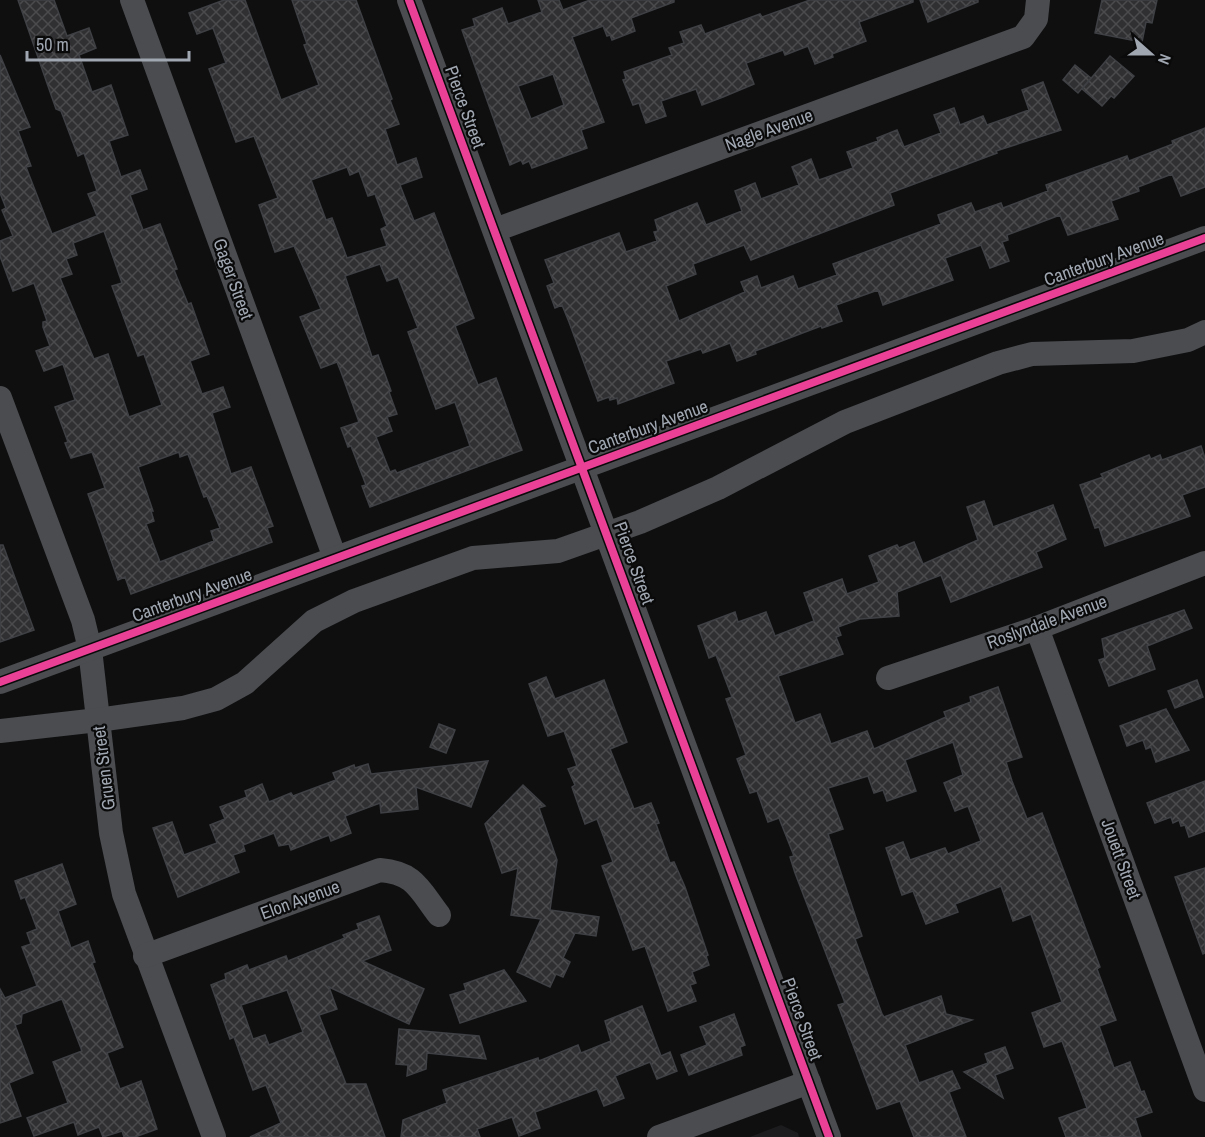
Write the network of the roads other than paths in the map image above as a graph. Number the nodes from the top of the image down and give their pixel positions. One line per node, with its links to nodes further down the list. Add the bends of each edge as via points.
1 (132, 0): 10 (street, Gager Street)
2 (409, 0): 4 (street, Pierce Street)
3 (1037, 10): 4 (street, Nagle Avenue, via 1023,37)
4 (495, 230): 8 (street, Pierce Street)
5 (1205, 238): 8 (street, Canterbury Avenue)
6 (1205, 332): 9 (street, via 1188,340 1133,351 1032,354 998,363 845,422 718,488)
7 (0, 398): 13 (street, Gruen Street, via 83,620)
8 (583, 467): 9 (street, Pierce Street); 10 (street, Canterbury Avenue)
9 (607, 533): 16 (street, via 558,551 473,558 354,601 314,621 245,683 216,699 183,708); 20 (street, Pierce Street)
10 (335, 558): 13 (street, Canterbury Avenue)
11 (1205, 563): 12 (street, Roslyndale Avenue)
12 (1037, 628): 14 (street, Roslyndale Avenue); 21 (street, Jouett Street)
13 (90, 649): 15 (street, Canterbury Avenue); 16 (street, Gruen Street)
14 (888, 678)
15 (0, 682)
16 (98, 720): 17 (street); 19 (street, Gruen Street, via 116,854 124,894)
17 (0, 731)
18 (440, 915): 19 (street, Elon Avenue, via 412,880 399,872 380,870)
19 (145, 956): 22 (street, Gruen Street)
20 (809, 1082): 23 (street); 24 (street, Pierce Street)
21 (1205, 1090)
22 (214, 1137)
23 (659, 1137)
24 (829, 1137)

